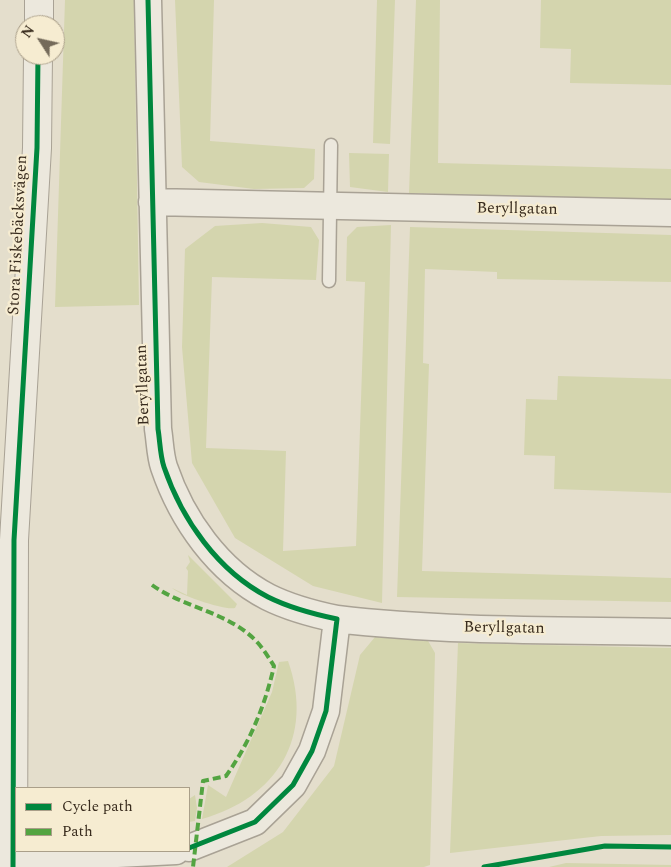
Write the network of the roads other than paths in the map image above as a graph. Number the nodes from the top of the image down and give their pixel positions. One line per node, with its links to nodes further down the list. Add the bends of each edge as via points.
1 (39, 0): 3 (street)
2 (148, 0): 6 (street, Beryllgatan)
3 (39, 15)
4 (38, 65): 14 (street, Stora Fiskebäcksvägen, via 37,148 14,540)
5 (331, 145): 7 (lane)
6 (152, 202): 7 (street, Beryllgatan); 10 (street, Beryllgatan, via 158,429 163,466 186,519 215,556 243,581 294,608)
7 (330, 206): 8 (street, Beryllgatan); 9 (lane)
8 (671, 213)
9 (329, 281)
10 (337, 619): 11 (street, Beryllgatan, via 447,628); 12 (street, via 326,711 312,752 293,785 254,822)
11 (671, 632)
12 (190, 848)
13 (161, 852): 14 (street)
14 (9, 862)

